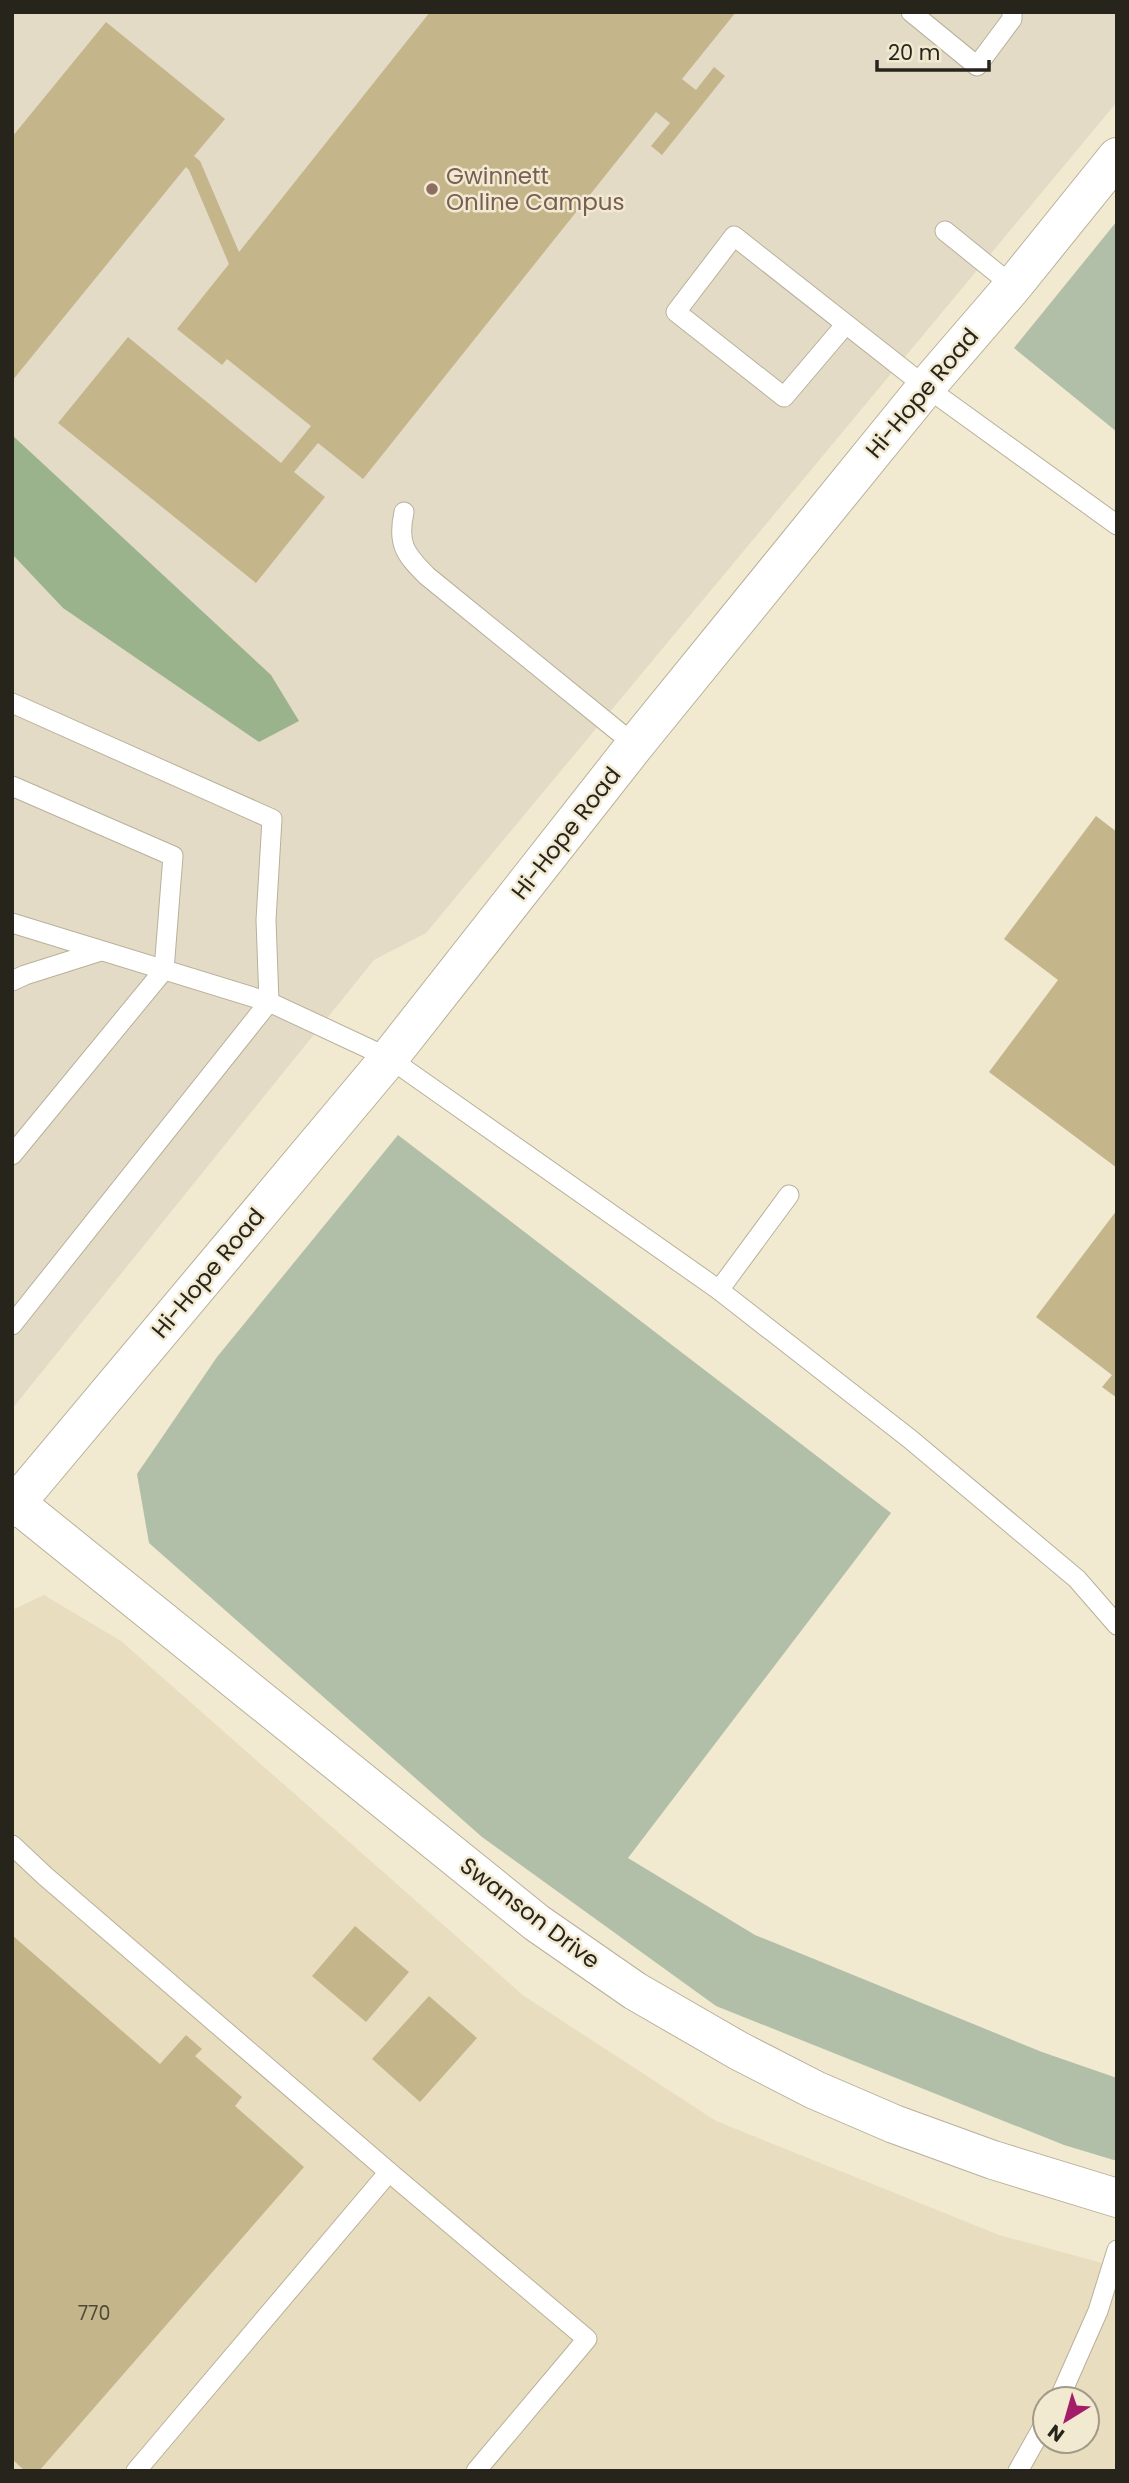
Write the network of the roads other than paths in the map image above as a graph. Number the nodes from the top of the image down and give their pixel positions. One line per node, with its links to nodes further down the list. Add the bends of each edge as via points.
1 (911, 12): 2 (lane, via 977,66 1012,19)
2 (1012, 12)
3 (1117, 157): 5 (street, Hi-Hope Road)
4 (945, 231): 5 (lane)
5 (1013, 286): 7 (street, Hi-Hope Road)
6 (846, 324): 6 (lane, via 734,236 676,312 784,397); 7 (lane)
7 (926, 387): 9 (lane); 11 (street, Hi-Hope Road)
8 (404, 513): 11 (lane, via 400,531 404,547 420,569)
9 (1117, 526)
10 (12, 703): 17 (lane, via 272,819)
11 (635, 745): 18 (street, Hi-Hope Road)
12 (12, 786): 15 (lane, via 173,856)
13 (12, 923): 14 (lane)
14 (101, 951): 15 (lane); 16 (lane)
15 (164, 970): 17 (lane); 19 (lane)
16 (12, 982)
17 (269, 1002): 18 (lane); 22 (lane)
18 (389, 1058): 21 (lane); 23 (street, Hi-Hope Road)
19 (12, 1155)
20 (789, 1195): 21 (lane)
21 (719, 1290): 24 (lane, via 910,1439 1077,1578)
22 (12, 1325)
23 (14, 1505): 27 (street, Swanson Drive, via 537,1923 635,1991 739,2051 894,2124)
24 (1117, 1625)
25 (12, 1845): 26 (lane)
26 (389, 2172): 31 (lane); 32 (lane, via 587,2339)
27 (1117, 2198)
28 (1117, 2250): 29 (lane, via 1098,2311)
29 (1065, 2385)
30 (1031, 2448): 33 (lane)
31 (136, 2471)
32 (476, 2471)
33 (1018, 2471)

